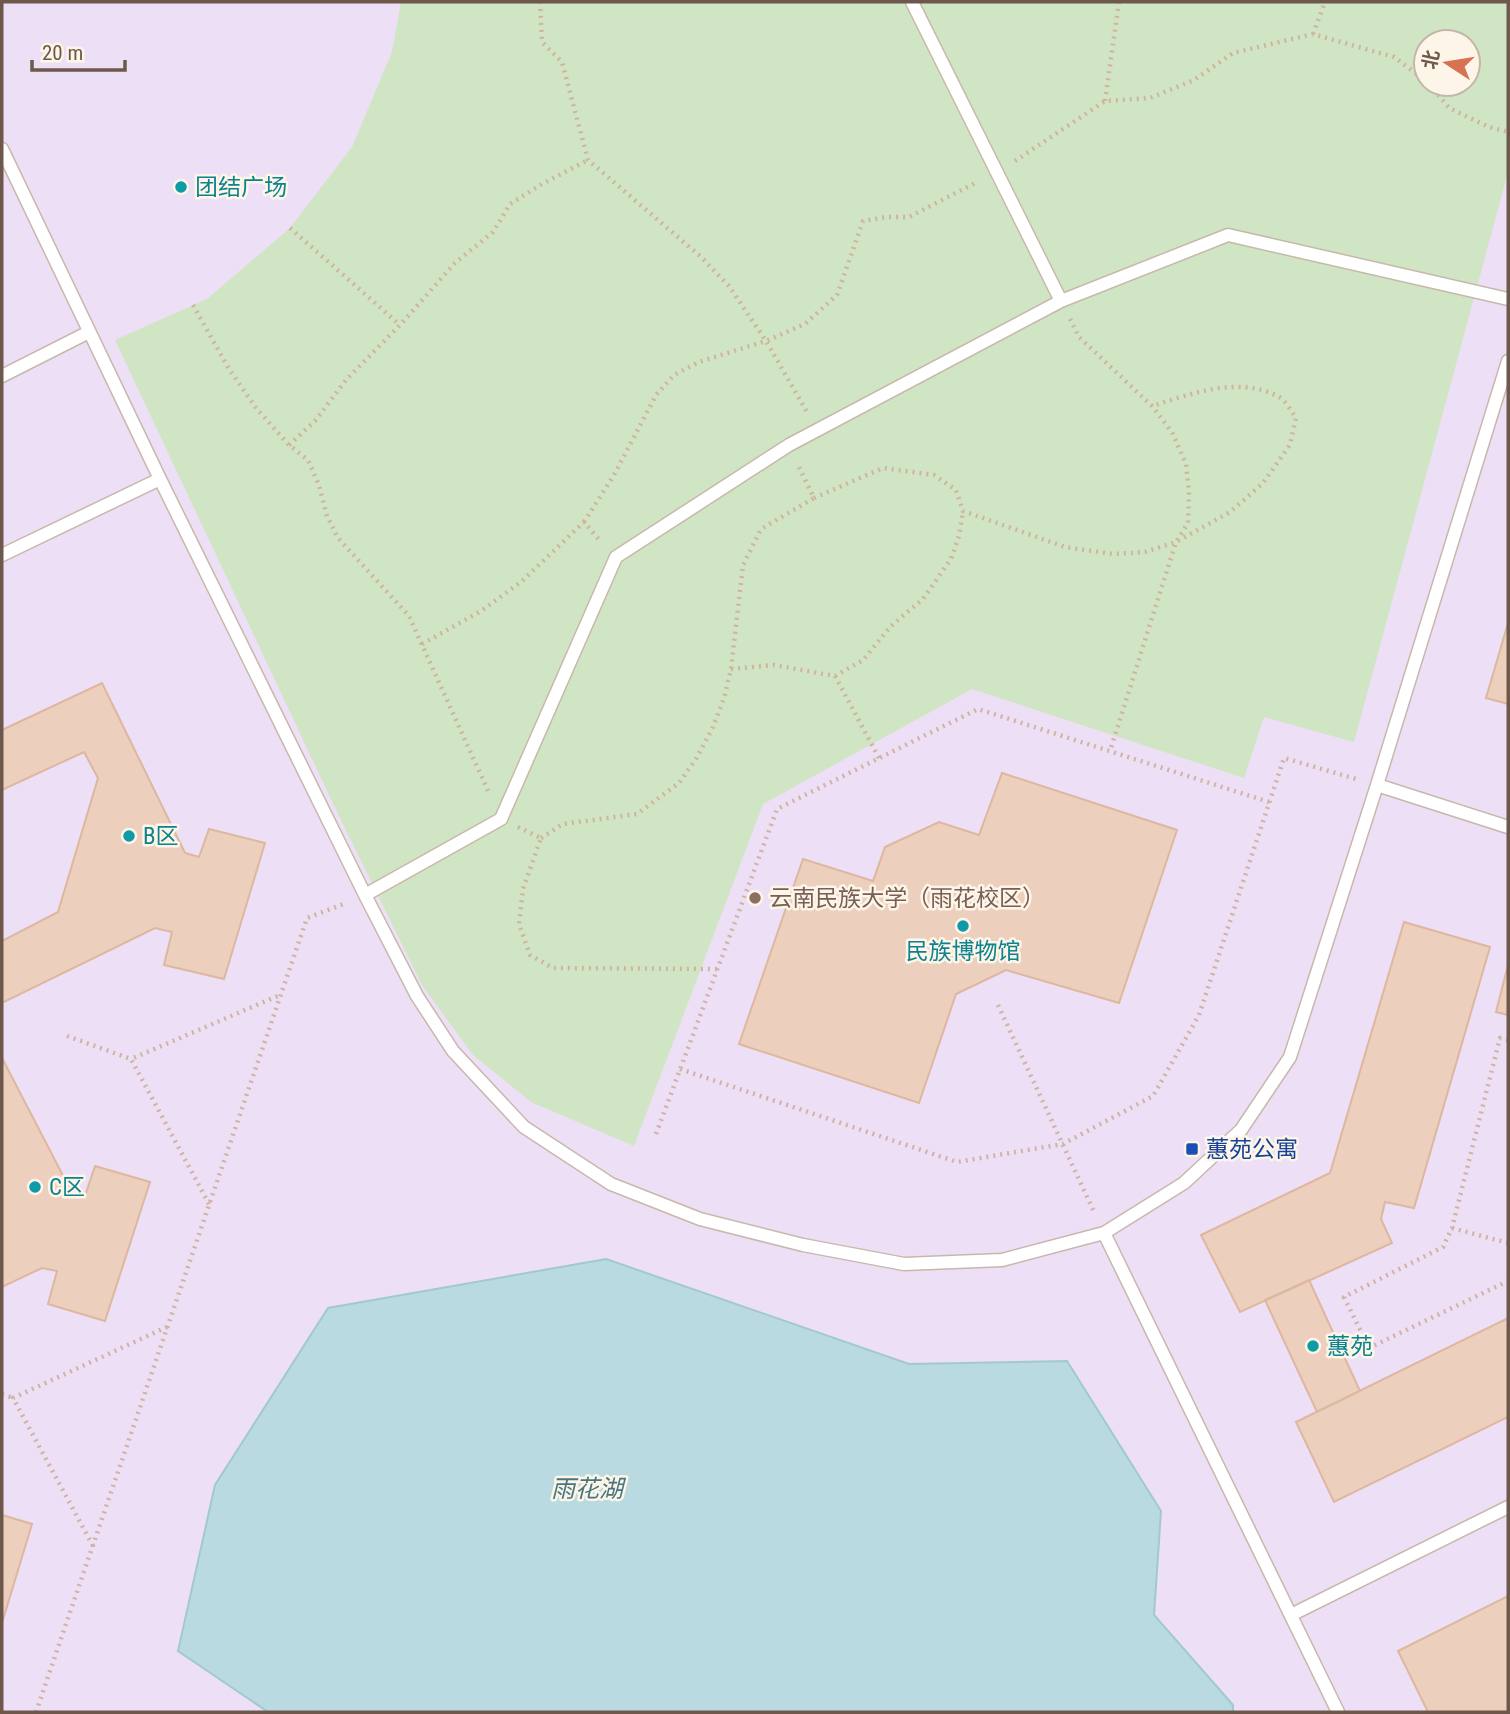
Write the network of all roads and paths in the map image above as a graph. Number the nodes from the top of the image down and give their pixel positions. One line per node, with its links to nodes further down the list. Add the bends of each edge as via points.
1 (540, 2): 11 (path, via 542,42 562,62)
2 (912, 2): 12 (lane)
3 (1119, 2): 8 (path)
4 (1325, 2): 5 (path)
5 (1313, 34): 6 (path, via 1394,57); 8 (path, via 1233,53 1194,79 1150,98)
6 (1412, 71)
7 (1441, 98): 9 (path, via 1449,108)
8 (1105, 101): 12 (path)
9 (1508, 132)
10 (2, 149): 18 (lane)
11 (588, 160): 17 (path, via 510,204 493,232 455,263); 19 (path, via 710,266)
12 (998, 173): 15 (lane); 19 (path, via 909,217 863,221 837,295 805,324)
13 (290, 228): 17 (path)
14 (1508, 299): 15 (lane, via 1228,235)
15 (1061, 301): 22 (path, via 1079,337); 23 (lane)
16 (193, 305): 24 (path, via 229,369)
17 (400, 325): 24 (path)
18 (89, 332): 21 (lane); 26 (lane)
19 (766, 341): 23 (path); 29 (path, via 699,362 674,375 656,395)
20 (1508, 361): 38 (lane)
21 (2, 376)
22 (1152, 406): 30 (path, via 1172,432 1186,464 1188,523); 30 (path, via 1224,387 1255,388 1281,398 1296,418 1290,445 1263,484 1230,512)
23 (817, 431): 25 (lane)
24 (289, 445): 33 (path, via 308,460 338,538 409,615)
25 (789, 445): 27 (path); 32 (lane)
26 (160, 479): 31 (lane); 43 (lane)
27 (814, 498): 28 (path, via 883,468 934,475 956,489); 34 (path, via 761,529 743,565)
28 (963, 511): 30 (path, via 1077,549 1145,552); 35 (path, via 951,559 923,598 891,626 863,660)
29 (584, 522): 32 (path); 33 (path, via 522,582)
30 (1176, 541): 36 (path)
31 (2, 555)
32 (616, 557): 40 (lane)
33 (422, 644): 40 (path)
34 (730, 668): 35 (path, via 775,665); 42 (path, via 713,727 679,783 637,814 563,824)
35 (835, 676): 37 (path)
36 (1111, 751): 37 (path, via 978,709); 39 (path)
37 (879, 758): 44 (path, via 777,809)
38 (1377, 785): 39 (path, via 1284,758); 41 (lane); 55 (lane, via 1290,1057 1241,1130 1184,1183)
39 (1269, 802): 52 (path, via 1199,1015 1153,1096)
40 (501, 819): 42 (path); 43 (lane)
41 (1508, 827)
42 (541, 838): 44 (path, via 523,889 519,924 530,955 553,968)
43 (365, 895): 45 (path, via 307,918); 55 (lane, via 417,996 453,1051 524,1127 611,1184 700,1219 904,1264 1002,1260)
44 (717, 969): 50 (path)
45 (281, 994): 49 (path); 53 (path)
46 (999, 1005): 52 (path)
47 (67, 1036): 49 (path)
48 (1508, 1040): 54 (path, via 1500,1038)
49 (131, 1059): 53 (path)
50 (680, 1069): 51 (path); 52 (path, via 957,1162)
51 (656, 1135)
52 (1063, 1144): 55 (path)
53 (209, 1205): 58 (path)
54 (1452, 1228): 56 (path); 57 (path, via 1443,1247 1344,1297 1370,1348)
55 (1104, 1233): 63 (lane)
56 (1508, 1243)
57 (1508, 1281)
58 (169, 1326): 60 (path); 62 (path)
59 (2, 1394): 60 (path)
60 (13, 1398): 62 (path)
61 (1508, 1507): 63 (lane)
62 (93, 1547): 64 (path)
63 (1291, 1615): 65 (lane)
64 (36, 1712)
65 (1338, 1712)

